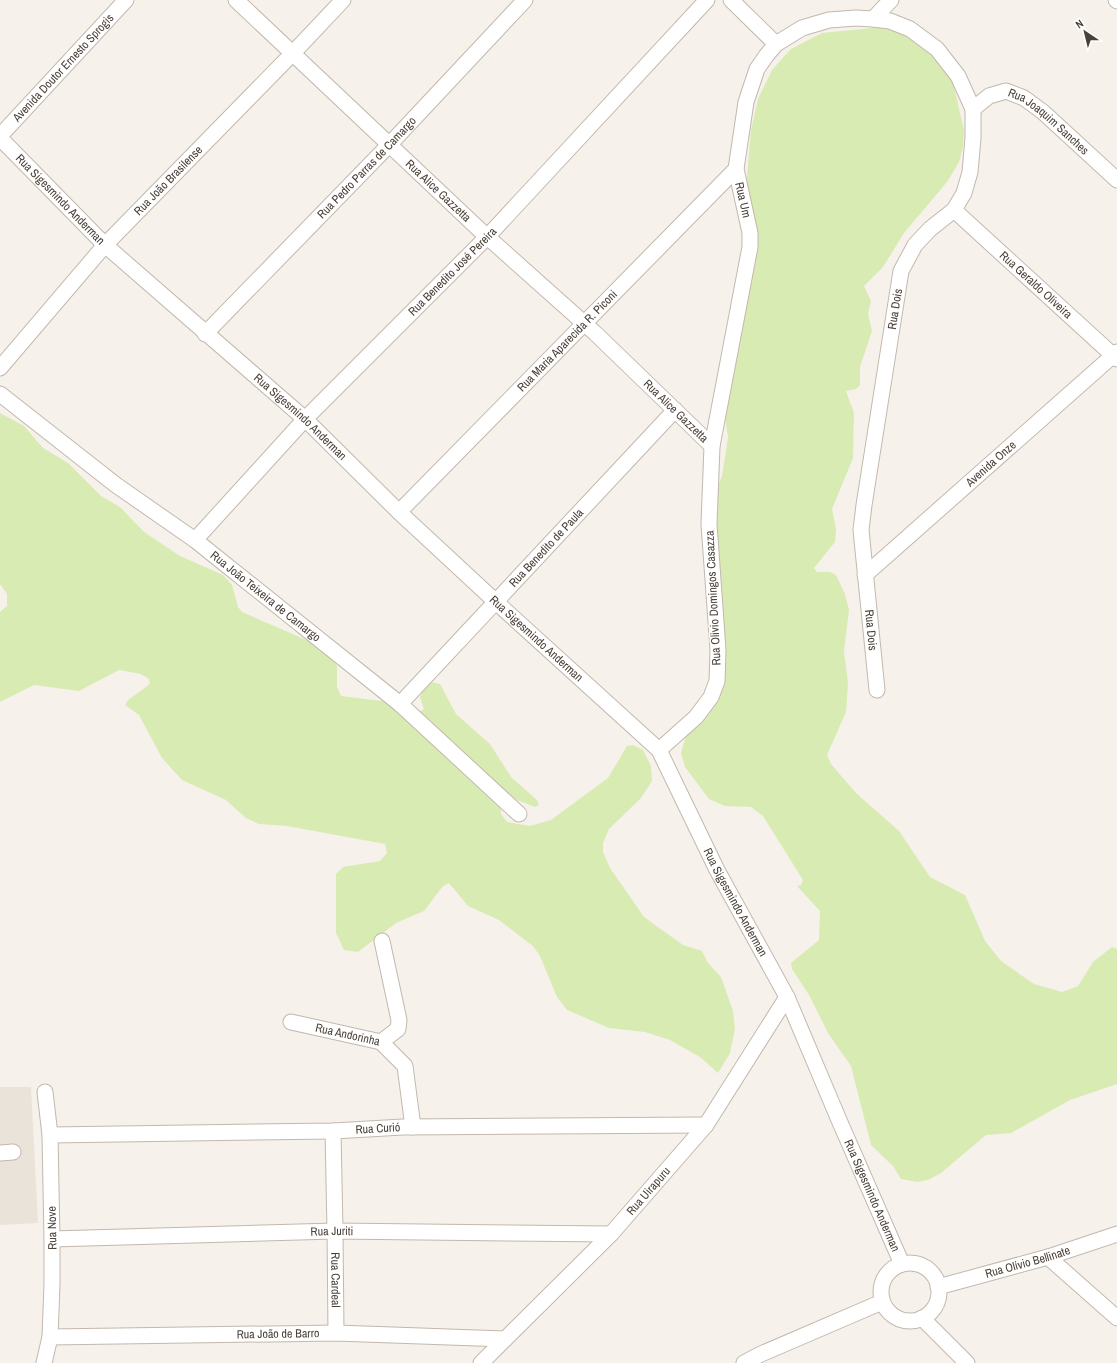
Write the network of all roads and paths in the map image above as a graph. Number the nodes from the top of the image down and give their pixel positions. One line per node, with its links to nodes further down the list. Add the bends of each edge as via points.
1 (126, 0): 13 (street, Avenida Doutor Ernesto Sprogis)
2 (236, 0): 11 (street, Rua Alice Gazzetta)
3 (343, 0): 11 (street, Rua João Brasilense)
4 (525, 0): 14 (street, Rua Pedro Parras de Camargo)
5 (707, 0): 18 (street, Rua Benedito José Pereira)
6 (731, 0): 10 (street)
7 (891, 0): 9 (street)
8 (856, 18): 9 (street, Rua Dois); 10 (street, Rua Um, via 829,20 802,28)
9 (874, 19): 12 (street, Rua Dois, via 890,21 910,29 936,49 958,76)
10 (776, 44): 15 (street, Rua Um, via 757,69 746,102)
11 (292, 54): 14 (street, Rua Alice Gazzetta); 19 (street, Rua João Brasilense)
12 (973, 109): 16 (street, Rua Joaquim Sanches, via 989,96 1006,92 1024,98 1043,112); 17 (street, Rua Dois, via 970,172 964,193)
13 (0, 137): 19 (street, Rua Sigesmindo Anderman)
14 (390, 144): 18 (street, Rua Alice Gazzetta); 21 (street, Rua Pedro Parras de Camargo)
15 (736, 169): 20 (street, Rua Maria Aparecida R. Piconi); 27 (street, Rua Um, via 750,233 750,247)
16 (1117, 180)
17 (954, 210): 22 (street, Rua Geraldo Oliveira); 30 (street, Rua Dois, via 915,245 901,270 861,530)
18 (487, 237): 20 (street, Rua Alice Gazzetta); 26 (street, Rua Benedito José Pereira)
19 (105, 246): 21 (street, Rua Sigesmindo Anderman); 23 (street, Rua João Brasilense)
20 (584, 324): 25 (street, Rua Alice Gazzetta); 28 (street, Rua Maria Aparecida R. Piconi)
21 (205, 334): 26 (street, Rua Sigesmindo Anderman)
22 (1116, 356): 30 (street, Avenida Onze)
23 (0, 368)
24 (0, 394): 29 (street, Rua João Teixeira de Camargo, via 116,485)
25 (675, 410): 27 (street, Rua Alice Gazzetta); 31 (street, Rua Benedito de Paula)
26 (306, 419): 28 (street, Rua Sigesmindo Anderman); 29 (street, Rua Benedito José Pereira)
27 (712, 446): 34 (street, Rua Olivio Domingos Casazza, via 709,524 718,650 717,681 711,698 696,717)
28 (399, 512): 31 (street, Rua Sigesmindo Anderman)
29 (195, 540): 33 (street, Rua João Teixeira de Camargo)
30 (865, 575): 32 (street, Rua Dois)
31 (496, 602): 33 (street, Rua Benedito de Paula); 34 (street, Rua Sigesmindo Anderman)
32 (877, 690)
33 (400, 704): 35 (street, Rua João Teixeira de Camargo)
34 (659, 750): 37 (street, Rua Sigesmindo Anderman, via 717,870)
35 (518, 814)
36 (382, 941): 39 (street, via 399,1020 398,1029)
37 (787, 997): 41 (street, Rua Uirapuru); 50 (street, Rua Sigesmindo Anderman)
38 (291, 1022): 39 (street, Rua Andorinha)
39 (381, 1042): 42 (street, Rua Andorinha, via 405,1066)
40 (45, 1092): 44 (street, Rua Nove)
41 (706, 1125): 42 (street, Rua Curió); 46 (street, Rua Uirapuru)
42 (413, 1127): 43 (street, Rua Curió)
43 (333, 1132): 44 (street, Rua Curió); 45 (street, Rua Cardeal)
44 (50, 1135): 48 (street, Rua Nove)
45 (335, 1231): 46 (street, Rua Juriti); 48 (street, Rua Juriti); 55 (street, Rua Cardeal)
46 (611, 1234): 57 (street, Rua Uirapuru)
47 (1117, 1234): 49 (street, Rua Olívio Bellinate)
48 (52, 1239): 56 (street, Rua Nove)
49 (1048, 1257): 51 (street, Rua Olívio Bellinate); 54 (street)
50 (902, 1264): 51 (street, via 921,1265 929,1270); 52 (street, via 886,1274 880,1293)
51 (938, 1287): 53 (street, via 935,1305)
52 (882, 1302): 53 (street, via 887,1310 903,1320); 58 (street)
53 (922, 1318): 62 (street)
54 (1117, 1318)
55 (336, 1333): 56 (street, Rua João de Barro); 57 (street, Rua João de Barro)
56 (50, 1337): 59 (street, Rua Nove)
57 (505, 1338): 60 (street, Rua Uirapuru)
58 (766, 1358): 61 (street)
59 (44, 1363)
60 (481, 1363)
61 (744, 1363)
62 (967, 1363)

